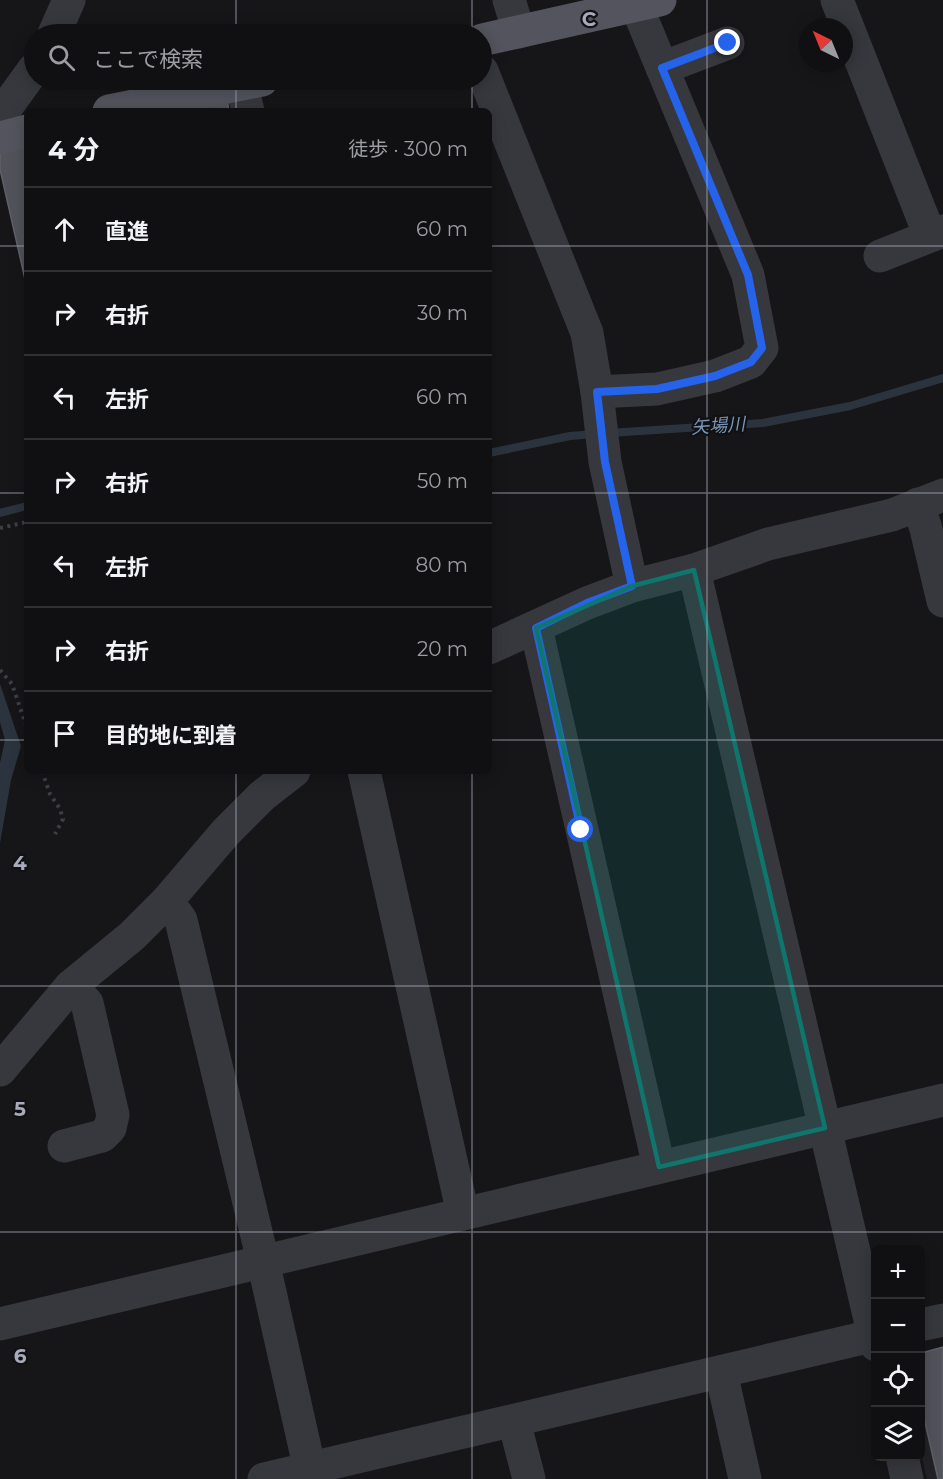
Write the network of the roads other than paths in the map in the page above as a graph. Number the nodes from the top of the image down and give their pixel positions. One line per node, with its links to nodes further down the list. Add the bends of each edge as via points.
1 (69, 0): 5 (street)
2 (508, 0): 6 (street)
3 (837, 0): 17 (street)
4 (643, 2): 6 (main road); 9 (street)
5 (58, 24)
6 (519, 32): 7 (main road)
7 (492, 38)
8 (728, 43): 9 (street)
9 (662, 68): 19 (street, via 748,275 762,348 751,362 715,376)
10 (24, 83): 14 (street)
11 (490, 90): 19 (street, via 587,333)
12 (250, 91): 13 (main road)
13 (131, 108)
14 (0, 116)
15 (24, 132): 16 (main road)
16 (0, 138)
17 (936, 234): 18 (street)
18 (880, 256)
19 (597, 398): 22 (street, via 605,462)
20 (930, 500): 21 (street, via 892,515 768,544); 23 (street, via 926,529)
21 (694, 570): 22 (street); 32 (street)
22 (632, 586): 24 (street)
23 (943, 601)
24 (536, 628): 25 (street); 34 (street)
25 (492, 647)
26 (290, 774): 28 (street, via 226,832)
27 (365, 774): 35 (street)
28 (167, 901): 29 (street, via 132,936); 36 (street, via 181,920)
29 (71, 986): 30 (street); 33 (street, via 87,1003 113,1115 110,1128 102,1136)
30 (0, 1070)
31 (943, 1100): 32 (street)
32 (825, 1128): 34 (street); 38 (street)
33 (64, 1146)
34 (659, 1167): 35 (street)
35 (463, 1214): 36 (street)
36 (262, 1262): 39 (street); 45 (street)
37 (943, 1320): 40 (street)
38 (871, 1322)
39 (0, 1324)
40 (925, 1324)
41 (871, 1340): 42 (street)
42 (721, 1372): 43 (street); 48 (street)
43 (514, 1420): 45 (street); 47 (street)
44 (903, 1461): 49 (street)
45 (311, 1474): 46 (street)
46 (264, 1479)
47 (529, 1479)
48 (745, 1479)
49 (907, 1479)

